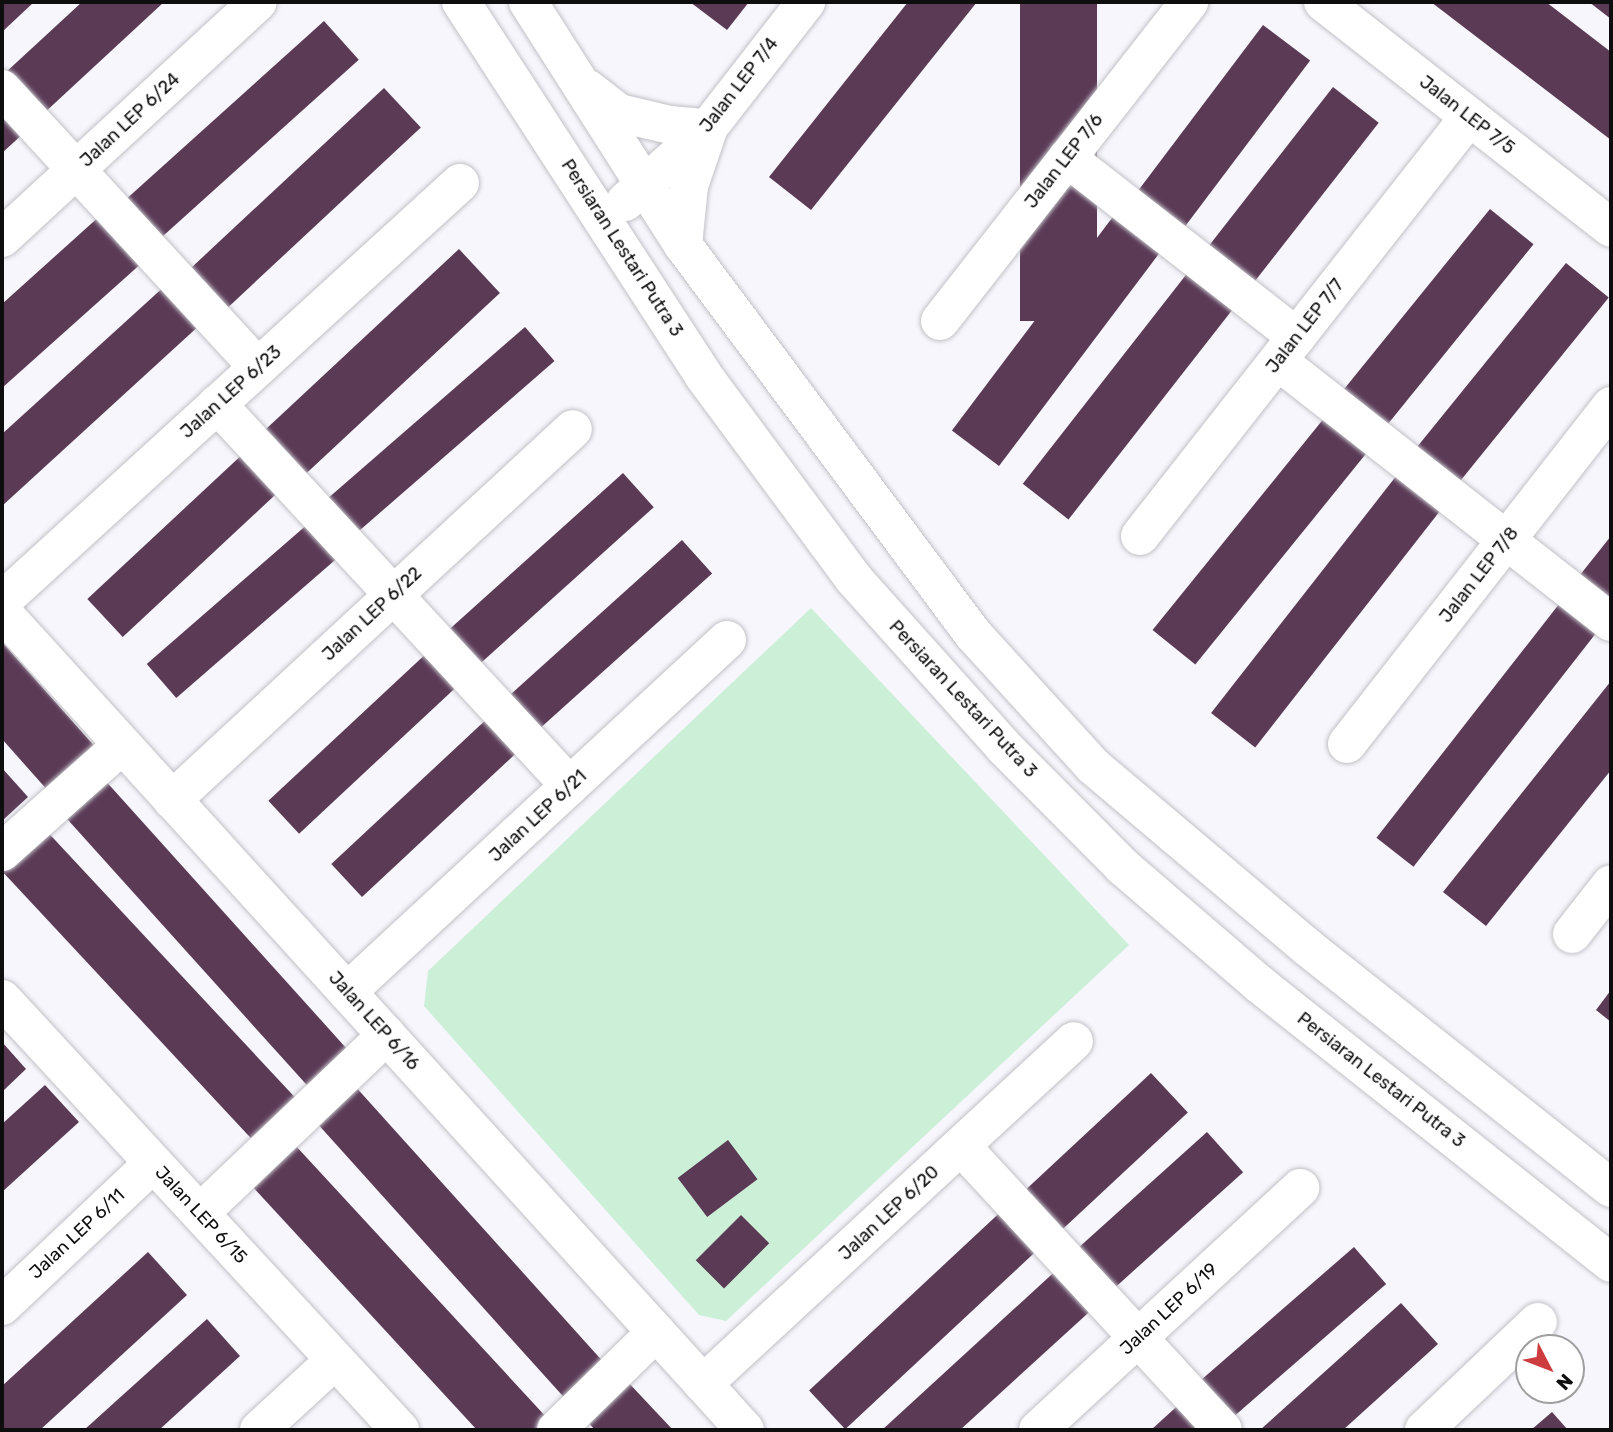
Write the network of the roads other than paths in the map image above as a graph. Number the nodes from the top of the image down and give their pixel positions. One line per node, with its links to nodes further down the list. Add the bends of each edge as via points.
1 (258, 2): 12 (street, Jalan LEP 6/24)
2 (461, 2): 15 (street, Persiaran Lestari Putra 3)
3 (528, 2): 7 (street)
4 (806, 2): 10 (street, Jalan LEP 7/4)
5 (1189, 2): 11 (street, Jalan LEP 7/6)
6 (1323, 2): 9 (street, Jalan LEP 7/5)
7 (577, 80): 10 (street, via 619,113); 14 (street)
8 (2, 89): 12 (street)
9 (1469, 117): 16 (street, Jalan LEP 7/5); 20 (street, Jalan LEP 7/7)
10 (708, 128): 14 (street, Jalan LEP 7/4); 18 (street, via 689,186)
11 (1067, 158): 19 (street, Jalan LEP 7/6); 20 (street)
12 (76, 170): 17 (street, Jalan LEP 6/24); 21 (street)
13 (460, 183): 21 (street, Jalan LEP 6/23)
14 (643, 186): 15 (street, Jalan LEP 7/4); 18 (street)
15 (605, 220): 48 (street, Persiaran Lestari Putra 3, via 703,375 853,578 1004,747 1122,866 1259,984)
16 (1611, 228)
17 (2, 238)
18 (683, 245): 46 (street, via 972,635 1093,766 1307,947)
19 (940, 321)
20 (1287, 349): 25 (street, Jalan LEP 7/7); 26 (street)
21 (258, 367): 22 (street, Jalan LEP 6/23)
22 (217, 404): 27 (street); 28 (street, Jalan LEP 6/23)
23 (1611, 406): 26 (street, Jalan LEP 7/8)
24 (573, 429): 27 (street, Jalan LEP 6/22)
25 (1140, 536)
26 (1506, 540): 30 (street); 33 (street, Jalan LEP 7/8)
27 (393, 594): 34 (street); 35 (street, Jalan LEP 6/22)
28 (2, 601)
29 (2, 612): 32 (street, Jalan LEP 6/16)
30 (1611, 622)
31 (727, 640): 34 (street, Jalan LEP 6/21)
32 (122, 744): 35 (street, Jalan LEP 6/16); 36 (street)
33 (1347, 744)
34 (570, 786): 39 (street, Jalan LEP 6/21)
35 (172, 800): 39 (street, Jalan LEP 6/16)
36 (2, 852)
37 (1611, 884): 38 (street)
38 (1572, 934)
39 (347, 992): 41 (street, Jalan LEP 6/16)
40 (2, 999): 44 (street, Jalan LEP 6/15)
41 (387, 1035): 47 (street); 51 (street, Jalan LEP 6/16)
42 (1074, 1041): 43 (street, Jalan LEP 6/20)
43 (961, 1146): 52 (street); 54 (street, Jalan LEP 6/20)
44 (153, 1163): 47 (street, Jalan LEP 6/15); 49 (street, Jalan LEP 6/11)
45 (1300, 1188): 52 (street, Jalan LEP 6/19)
46 (1611, 1188)
47 (200, 1213): 53 (street, Jalan LEP 6/15)
48 (1611, 1263)
49 (2, 1306)
50 (1538, 1322): 61 (street)
51 (656, 1332): 54 (street, Jalan LEP 6/16); 57 (street)
52 (1138, 1338): 59 (street, Jalan LEP 6/19); 60 (street)
53 (335, 1360): 55 (street); 56 (street, Jalan LEP 6/15)
54 (703, 1384): 58 (street, Jalan LEP 6/16)
55 (258, 1430)
56 (400, 1430)
57 (556, 1430)
58 (745, 1430)
59 (1038, 1430)
60 (1223, 1430)
61 (1424, 1430)

